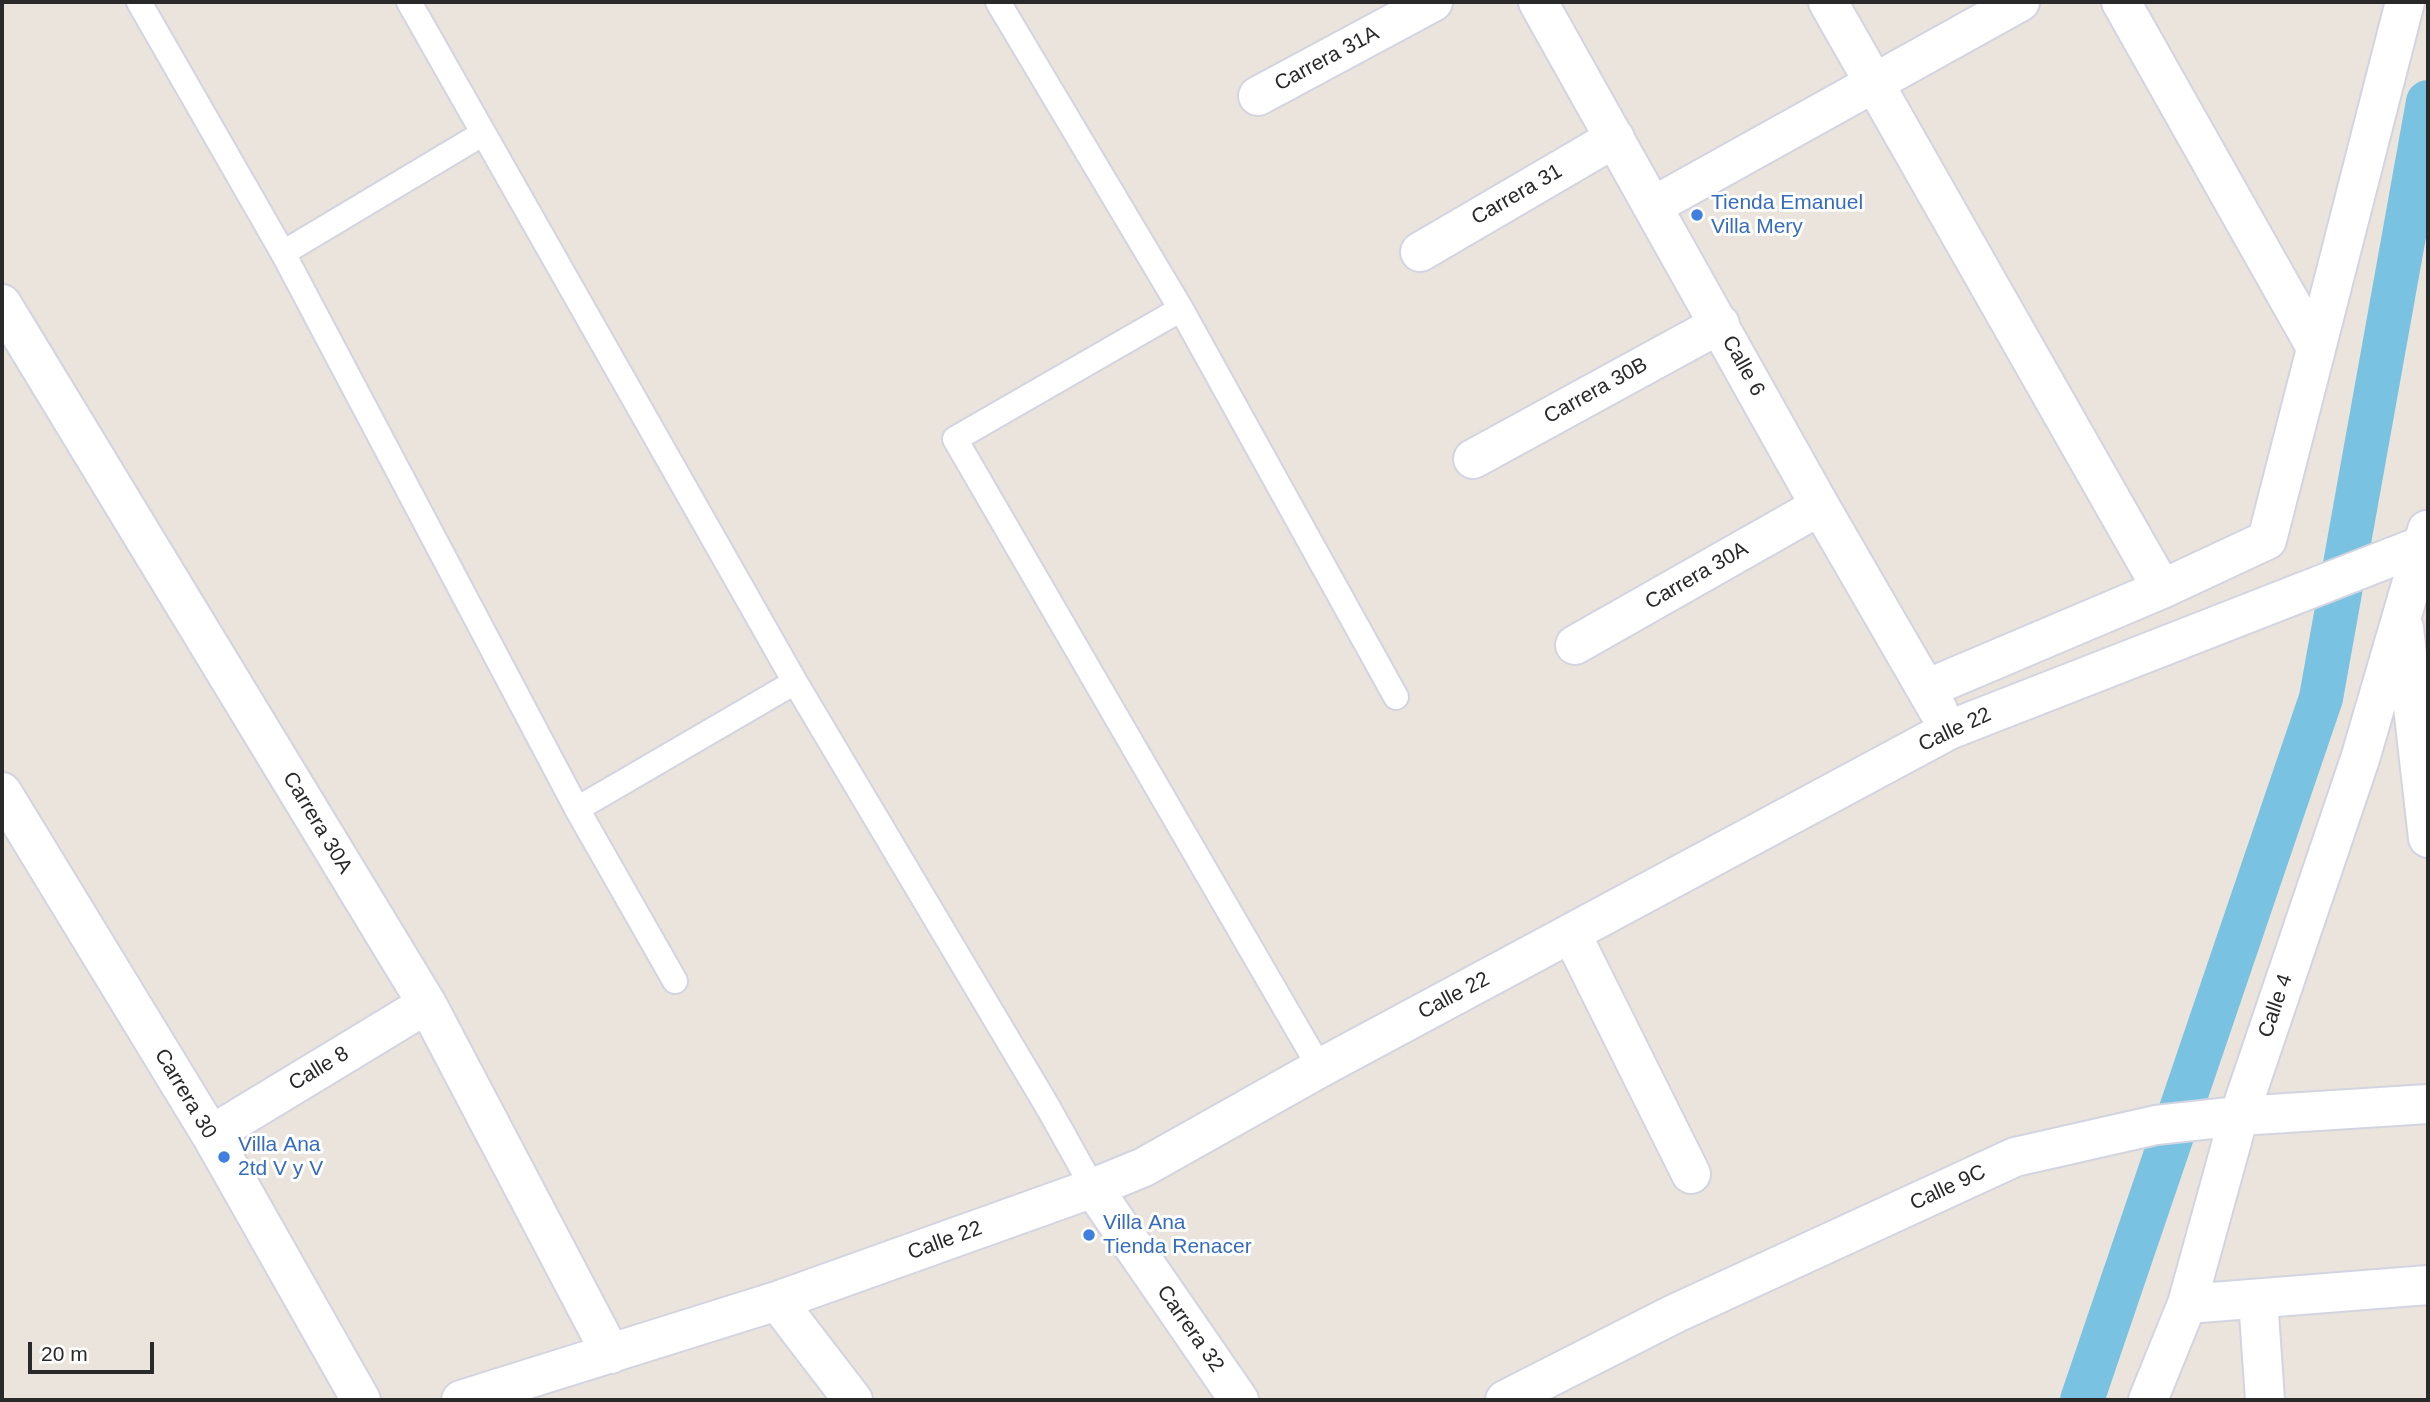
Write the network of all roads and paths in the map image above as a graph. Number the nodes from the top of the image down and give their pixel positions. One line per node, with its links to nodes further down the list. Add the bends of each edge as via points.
1 (139, 2): 16 (lane)
2 (409, 2): 12 (lane)
3 (998, 2): 18 (lane)
4 (1433, 2): 11 (street, Carrera 31A)
5 (1538, 2): 13 (street, Calle 6)
6 (1828, 2): 10 (street)
7 (2020, 2): 10 (street)
8 (2121, 2): 20 (street)
9 (2405, 2): 20 (street)
10 (1873, 84): 14 (street); 24 (street)
11 (1258, 96)
12 (482, 134): 16 (lane); 27 (lane)
13 (1615, 138): 14 (street, Calle 6); 15 (street, Carrera 31)
14 (1653, 206): 19 (street, Calle 6)
15 (1420, 251)
16 (283, 253): 34 (lane)
17 (2, 304): 38 (street, Carrera 30A)
18 (1181, 309): 29 (lane); 39 (lane, via 955,439)
19 (1720, 324): 21 (street, Carrera 30B); 22 (street, Calle 6)
20 (2315, 346): 24 (street, via 2266,540)
21 (1473, 459)
22 (1820, 506): 26 (street, Carrera 30A); 28 (street, Calle 6)
23 (2426, 537): 25 (street, Calle 4); 30 (street, Calle 22, via 2381,562)
24 (2162, 589): 28 (street)
25 (2402, 611): 31 (street, Calle 4); 32 (street, Calle 4)
26 (1575, 645)
27 (796, 682): 34 (lane); 44 (lane)
28 (1926, 689): 30 (street, Calle 6)
29 (1396, 697)
30 (1949, 730): 36 (street, Calle 22)
31 (2423, 740): 32 (street); 35 (street, Calle 4)
32 (2360, 759): 41 (street, Calle 4)
33 (2, 793): 42 (street, Carrera 30)
34 (577, 809): 37 (lane)
35 (2428, 838)
36 (1571, 933): 39 (street, Calle 22); 43 (street)
37 (675, 981)
38 (427, 1004): 42 (street, Calle 8); 49 (street, Carrera 30A)
39 (1320, 1068): 44 (street, Calle 22, via 1144,1167)
40 (2428, 1104): 41 (street, Calle 9C)
41 (2225, 1118): 48 (street, Calle 4); 55 (street, Calle 9C, via 2156,1125 2015,1157 1674,1314)
42 (211, 1135): 51 (street, Carrera 30)
43 (1690, 1174)
44 (1093, 1188): 47 (street, Calle 22); 54 (street, Carrera 32)
45 (2428, 1285): 46 (street)
46 (2258, 1299): 48 (street); 57 (street)
47 (777, 1301): 49 (street, Calle 22); 53 (street)
48 (2187, 1304): 56 (street, Calle 4)
49 (611, 1354): 50 (street, Calle 22)
50 (522, 1392): 52 (street, Calle 22)
51 (361, 1400)
52 (461, 1400)
53 (853, 1400)
54 (1239, 1400)
55 (1505, 1400)
56 (2148, 1400)
57 (2265, 1400)

